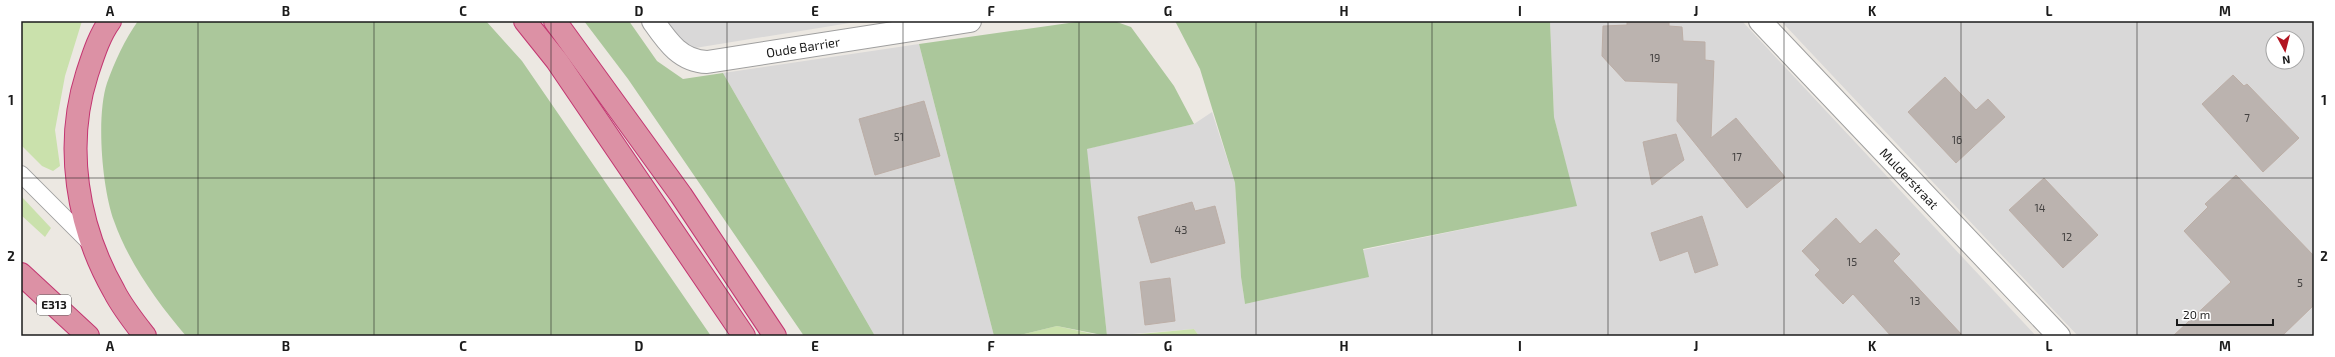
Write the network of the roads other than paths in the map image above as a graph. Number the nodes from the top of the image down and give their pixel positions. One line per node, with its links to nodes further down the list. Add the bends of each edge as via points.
1 (110, 21): 8 (highway, via 93,54 83,87 74,152 79,196)
2 (525, 21): 12 (highway, via 557,61)
3 (555, 21): 13 (highway, via 681,195)
4 (653, 21): 5 (street, Oude Barrier, via 669,44 680,54 706,62)
5 (970, 21)
6 (1760, 21): 14 (street, Mulderstraat)
7 (21, 174): 8 (lane)
8 (94, 248): 11 (highway, via 114,292)
9 (21, 274): 10 (highway, E313)
10 (88, 336)
11 (145, 336)
12 (744, 336)
13 (775, 336)
14 (2059, 336)

